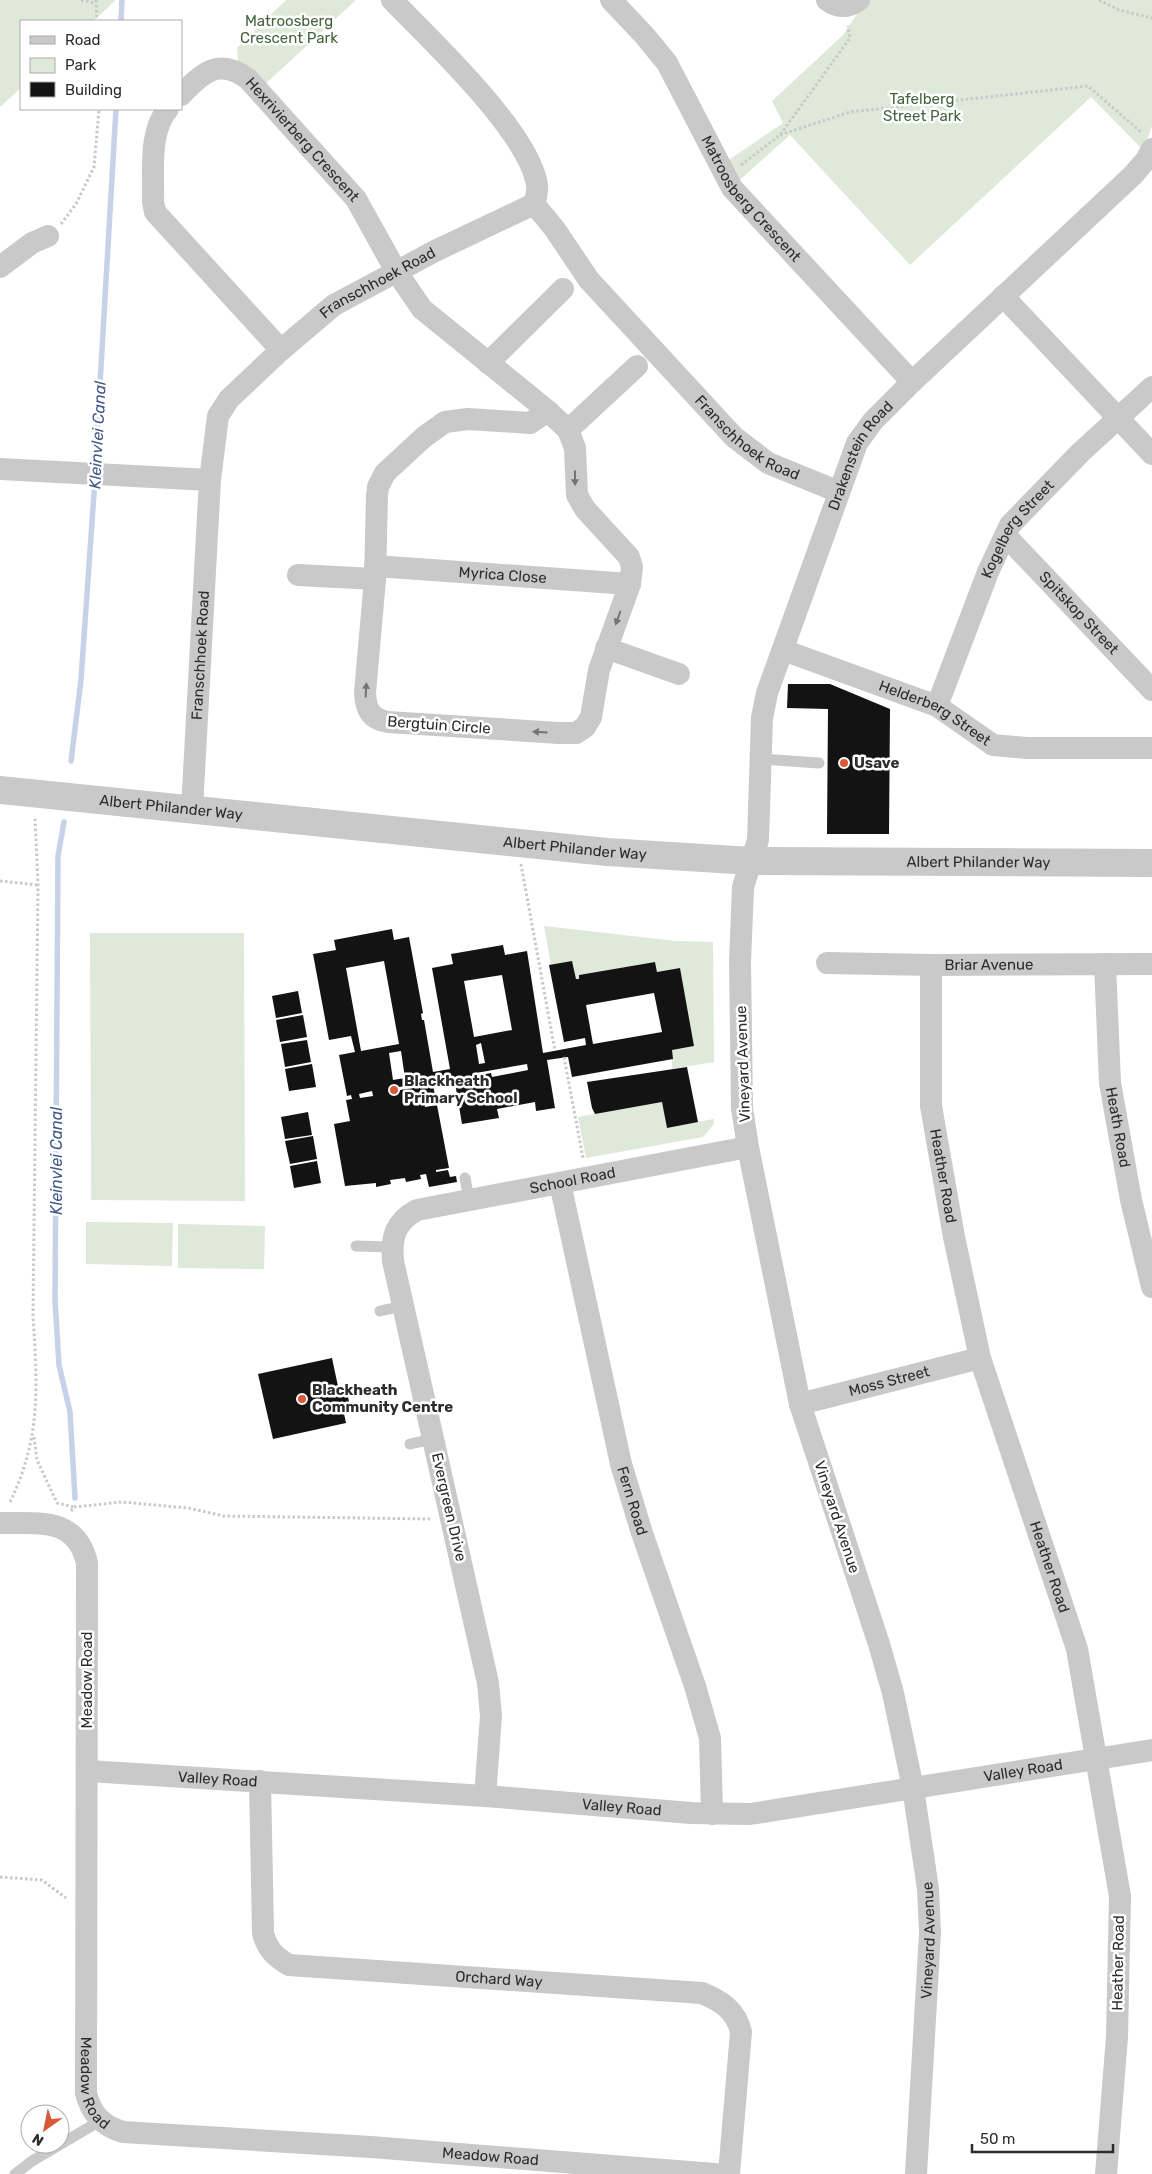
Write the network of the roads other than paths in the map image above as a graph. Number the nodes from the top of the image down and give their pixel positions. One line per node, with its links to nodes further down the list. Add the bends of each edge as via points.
1 (392, 0): 6 (street, via 509,128 536,178)
2 (611, 0): 15 (street, Matroosberg Crescent, via 646,36 667,64 724,177 744,203)
3 (182, 94): 9 (street, Hexrivierberg Crescent, via 216,68 233,70 248,78 356,199)
4 (167, 110): 12 (street, via 155,136 155,212)
5 (1148, 143): 11 (street, Drakenstein Road, via 1146,160 1133,175)
6 (534, 204): 9 (street, Franschhoek Road); 23 (street, Franschhoek Road, via 590,280 734,437 768,463)
7 (48, 236): 8 (street, via 32,243)
8 (0, 267)
9 (396, 271): 12 (street, Franschhoek Road, via 334,305); 13 (street, Bergtuin Circle, via 422,309)
10 (563, 289): 13 (street)
11 (1003, 296): 15 (street, Drakenstein Road); 18 (street)
12 (281, 350): 22 (street, Franschhoek Road, via 229,399 218,416)
13 (488, 363): 17 (street, Bergtuin Circle)
14 (637, 366): 19 (street)
15 (912, 382): 23 (street, Drakenstein Road, via 864,433)
16 (1152, 387): 18 (street, Kogelberg Street)
17 (548, 411): 19 (street, Bergtuin Circle); 25 (street, Bergtuin Circle, via 530,423 452,420 438,425 424,436 381,479 376,514)
18 (1119, 418): 20 (street); 24 (street, Kogelberg Street, via 1010,525)
19 (568, 430): 27 (street, Bergtuin Circle, one-way to 27, via 575,448 577,495 585,509 629,557 632,566)
20 (1152, 454)
21 (0, 469): 22 (street)
22 (210, 480): 37 (street, Franschhoek Road)
23 (839, 492): 29 (street, Drakenstein Road)
24 (1006, 536): 31 (street, Spitskop Street); 32 (street, Kogelberg Street, via 988,572)
25 (375, 573): 26 (street, Myrica Close); 27 (street, Myrica Close); 28 (street, Bergtuin Circle, one-way to 25, via 597,677 591,717 576,733 381,721 369,712 365,700)
26 (298, 575)
27 (630, 584): 28 (street, Bergtuin Circle, one-way to 28)
28 (606, 648): 30 (street)
29 (783, 650): 32 (street, Helderberg Street); 34 (street, Drakenstein Road, via 764,707)
30 (679, 674)
31 (1152, 690)
32 (937, 706): 33 (street, Helderberg Street, via 993,745)
33 (1152, 748)
34 (761, 759): 35 (lane); 38 (street, Drakenstein Road, via 758,840)
35 (819, 763)
36 (0, 790): 37 (street, Albert Philander Way, via 42,802 88,800)
37 (192, 809): 38 (street, Albert Philander Way, via 607,852)
38 (751, 862): 39 (street, Albert Philander Way); 44 (street, Vineyard Avenue, via 743,887 740,962 742,1108)
39 (1152, 863)
40 (827, 963): 43 (street, Briar Avenue)
41 (1105, 964): 42 (street, Briar Avenue); 43 (street, Briar Avenue); 49 (street, Heath Road, via 1110,1083 1131,1200)
42 (1152, 964)
43 (931, 965): 52 (street, Heather Road, via 930,1106)
44 (748, 1147): 45 (street, School Road); 53 (street, Vineyard Avenue)
45 (560, 1183): 46 (street, School Road, via 467,1188 417,1210); 63 (street, Fern Road, via 621,1464 710,1738)
46 (400, 1222): 48 (street, Evergreen Drive, via 392,1238)
47 (356, 1246): 48 (lane)
48 (392, 1247): 50 (street, Evergreen Drive)
49 (1152, 1287)
50 (403, 1306): 51 (lane); 54 (street, Evergreen Drive)
51 (380, 1311)
52 (980, 1358): 53 (street, Moss Street); 58 (street, Heather Road, via 1077,1649)
53 (800, 1404): 61 (street, Vineyard Avenue, via 879,1644)
54 (433, 1439): 55 (lane); 62 (street, Evergreen Drive, via 491,1701)
55 (410, 1444)
56 (4, 1514): 59 (street, Meadow Road, via 63,1528 80,1544 87,1563)
57 (1152, 1750): 58 (street, Valley Road)
58 (1096, 1759): 61 (street, Valley Road); 69 (street, Heather Road, via 1120,1896 1117,2037)
59 (88, 1771): 60 (street, Valley Road); 64 (street, Meadow Road, via 86,2093 91,2110)
60 (260, 1782): 62 (street, Valley Road); 67 (street, Orchard Way, via 263,1933 274,1955 289,1965 702,1993 720,2000 738,2021 740,2032)
61 (913, 1788): 63 (street, Valley Road, via 750,1814); 68 (street, Vineyard Avenue, via 928,1889 930,1933)
62 (485, 1796): 63 (street, Valley Road)
63 (712, 1814)
64 (100, 2121): 65 (lane); 66 (street, Meadow Road, via 123,2132 371,2147)
65 (16, 2174)
66 (715, 2174)
67 (729, 2174)
68 (916, 2174)
69 (1106, 2174)

